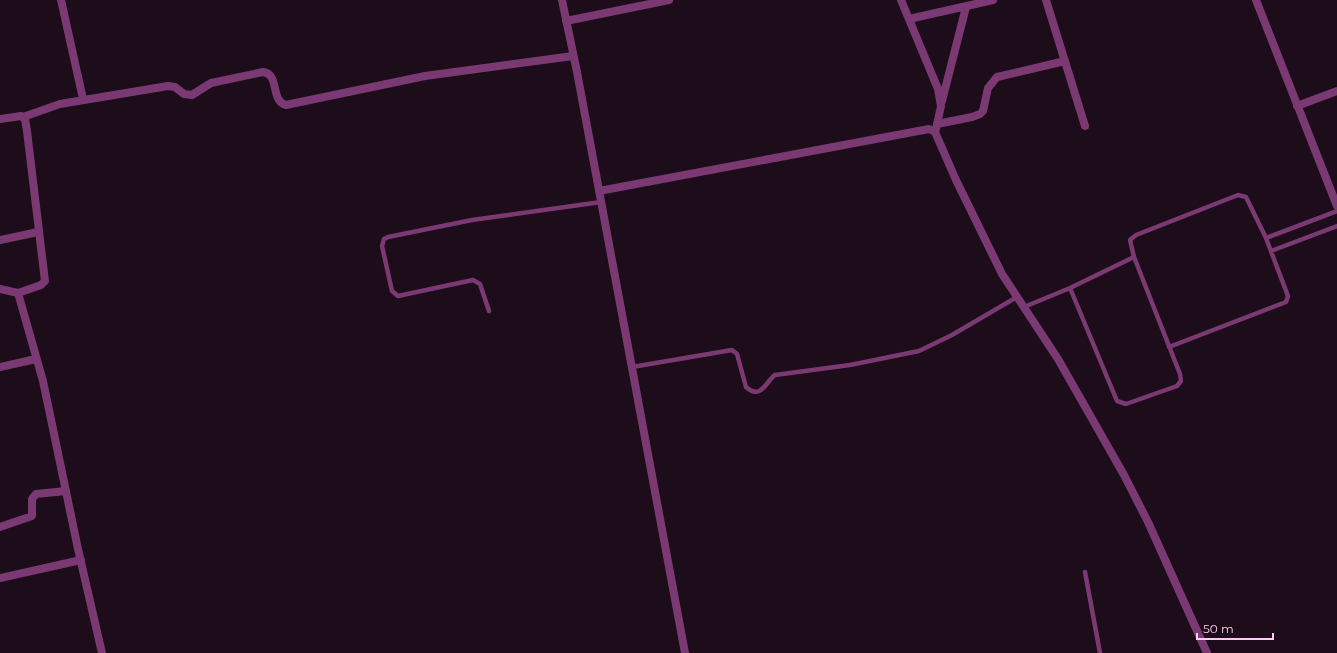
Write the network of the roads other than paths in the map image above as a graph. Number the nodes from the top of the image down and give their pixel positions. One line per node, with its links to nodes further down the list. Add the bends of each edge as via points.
1 (61, 0): 14 (street)
2 (562, 0): 10 (street)
3 (669, 0): 10 (street)
4 (901, 0): 9 (street)
5 (993, 0): 8 (street)
6 (1046, 0): 12 (street)
7 (1256, 0): 16 (street)
8 (966, 7): 9 (street); 15 (street)
9 (909, 18): 15 (street, via 938,89)
10 (566, 22): 11 (street)
11 (573, 56): 14 (street, via 425,76 289,104 280,102 272,77 263,72 211,83 192,95 184,94 171,86); 21 (street)
12 (1065, 61): 19 (street); 20 (street, via 997,77 988,88 980,114)
13 (1337, 91): 16 (street)
14 (83, 99): 17 (street, via 50,106)
15 (941, 106): 20 (street)
16 (1297, 106): 23 (street)
17 (23, 117): 18 (street); 26 (street, via 27,132)
18 (0, 119)
19 (1085, 126)
20 (936, 128): 21 (street); 34 (street, via 956,180 982,235)
21 (599, 191): 22 (street)
22 (601, 202): 36 (lane, via 472,220 384,239 382,246 395,295 473,280 480,284); 40 (street)
23 (1337, 206)
24 (1337, 211): 27 (lane)
25 (1337, 226): 29 (lane)
26 (38, 232): 28 (street); 33 (street, via 45,281 41,285)
27 (1266, 238): 29 (lane); 30 (lane, via 1250,201 1243,194 1136,235 1130,240)
28 (0, 240)
29 (1271, 251): 37 (lane, via 1288,296 1286,302)
30 (1134, 257): 31 (lane); 37 (lane)
31 (1070, 288): 35 (lane); 37 (lane, via 1113,396 1120,404 1179,384 1181,378)
32 (0, 289): 33 (street)
33 (18, 293): 38 (street)
34 (1017, 297): 35 (street); 40 (lane, via 952,335 919,350 850,365 775,375 766,387 753,391 746,387 736,354 732,350)
35 (1024, 308): 49 (street, via 1076,389 1124,475)
36 (489, 311)
37 (1169, 346)
38 (36, 359): 39 (street); 41 (street)
39 (0, 367)
40 (632, 367): 47 (street)
41 (66, 491): 42 (street, via 36,494 32,499 32,516); 43 (street)
42 (0, 527)
43 (81, 560): 45 (street); 46 (street)
44 (1085, 572): 48 (lane)
45 (0, 578)
46 (102, 653)
47 (685, 653)
48 (1100, 653)
49 (1207, 653)

